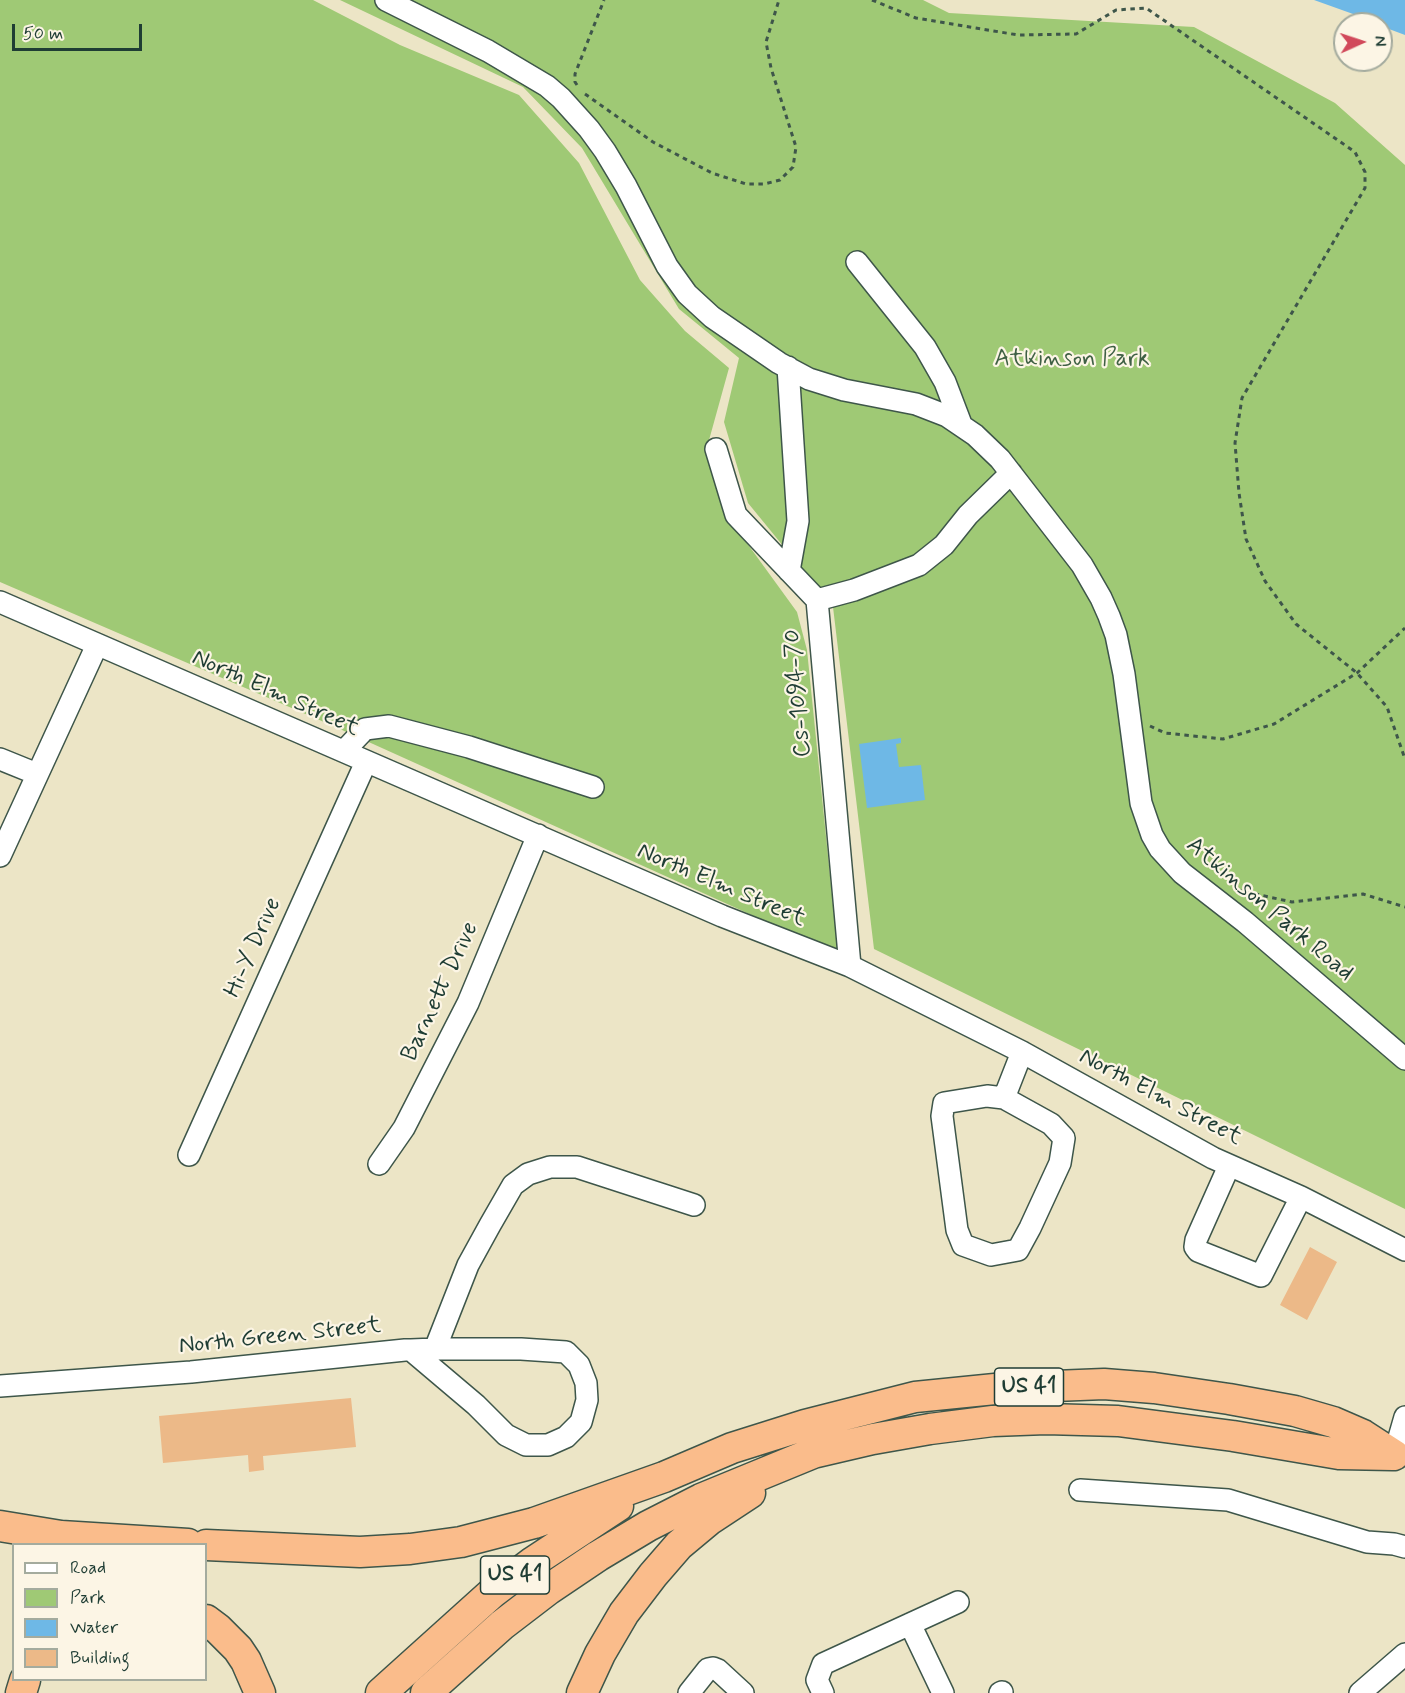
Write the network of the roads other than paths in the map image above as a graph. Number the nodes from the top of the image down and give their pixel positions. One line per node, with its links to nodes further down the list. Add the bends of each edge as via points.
1 (386, 0): 3 (street, Atkinson Park Road, via 488,51 554,92 605,151 667,266 687,294 712,317)
2 (857, 262): 4 (street, via 925,347 945,382)
3 (788, 367): 4 (street, Atkinson Park Road, via 809,379 844,390 932,409); 7 (street, via 798,521)
4 (961, 424): 6 (street, Atkinson Park Road)
5 (716, 449): 7 (street, Cs-1094-70, via 736,515)
6 (1011, 473): 8 (street, via 944,545 919,565); 20 (street, Atkinson Park Road, via 1082,565 1116,635 1141,803 1160,849 1182,873)
7 (789, 571): 8 (street, Cs-1094-70)
8 (817, 600): 18 (street, Cs-1094-70)
9 (0, 602): 10 (street, North Elm Street)
10 (97, 645): 11 (street, North Elm Street); 14 (street)
11 (344, 751): 13 (street, North Elm Street); 15 (street, via 365,729 389,726 470,747)
12 (0, 759): 14 (street)
13 (366, 762): 16 (street, North Elm Street); 22 (street, Hi-Y Drive)
14 (37, 774): 17 (street)
15 (593, 787)
16 (538, 835): 18 (street, North Elm Street, via 722,916); 23 (street, Barnett Drive, via 468,1003 404,1128)
17 (0, 856)
18 (850, 966): 19 (street, North Elm Street)
19 (1022, 1052): 21 (street); 24 (street, North Elm Street)
20 (1405, 1059)
21 (1004, 1098): 21 (street, via 987,1096 944,1103 942,1116 957,1230 963,1245 991,1255 1018,1250 1060,1163 1064,1138 1051,1124)
22 (189, 1155)
23 (379, 1164)
24 (1229, 1166): 25 (street, North Elm Street); 25 (street, via 1196,1240 1198,1251 1261,1276)
25 (1301, 1197): 27 (street, North Elm Street)
26 (694, 1205): 28 (street, via 577,1167 550,1167 528,1174 513,1185 468,1265)
27 (1405, 1250)
28 (435, 1349): 29 (street, North Green Street); 29 (street, North Green Street, via 566,1352 579,1365 586,1383 587,1400 581,1422 566,1437 548,1445 526,1445 506,1435)
29 (411, 1350): 30 (street, North Green Street)
30 (0, 1386)
31 (1405, 1417): 33 (street)
32 (813, 1453): 33 (highway, US 41, via 930,1429 1046,1419 1118,1421 1339,1454); 46 (highway, US 41, via 701,1499 597,1556 502,1625); 47 (highway, via 709,1520 679,1545 624,1613)
33 (1400, 1457): 34 (highway, US 41, via 1364,1435 1295,1411 1154,1388 1104,1384 915,1397 732,1448)
34 (664, 1477): 38 (highway, via 534,1523 461,1542 360,1552); 45 (highway, US 41, via 575,1533 492,1593)
35 (1080, 1490): 39 (street, via 1228,1500 1367,1542)
36 (0, 1526): 37 (highway, via 61,1536)
37 (160, 1543)
38 (207, 1545)
39 (1405, 1547)
40 (958, 1602): 42 (street)
41 (207, 1621): 44 (highway, via 238,1649)
42 (910, 1624): 50 (street, via 823,1664 817,1680); 51 (street)
43 (1404, 1657): 52 (street)
44 (260, 1693)
45 (381, 1693)
46 (426, 1693)
47 (582, 1693)
48 (689, 1693): 49 (street, via 713,1668)
49 (743, 1693)
50 (823, 1693)
51 (943, 1693)
52 (1360, 1693)

